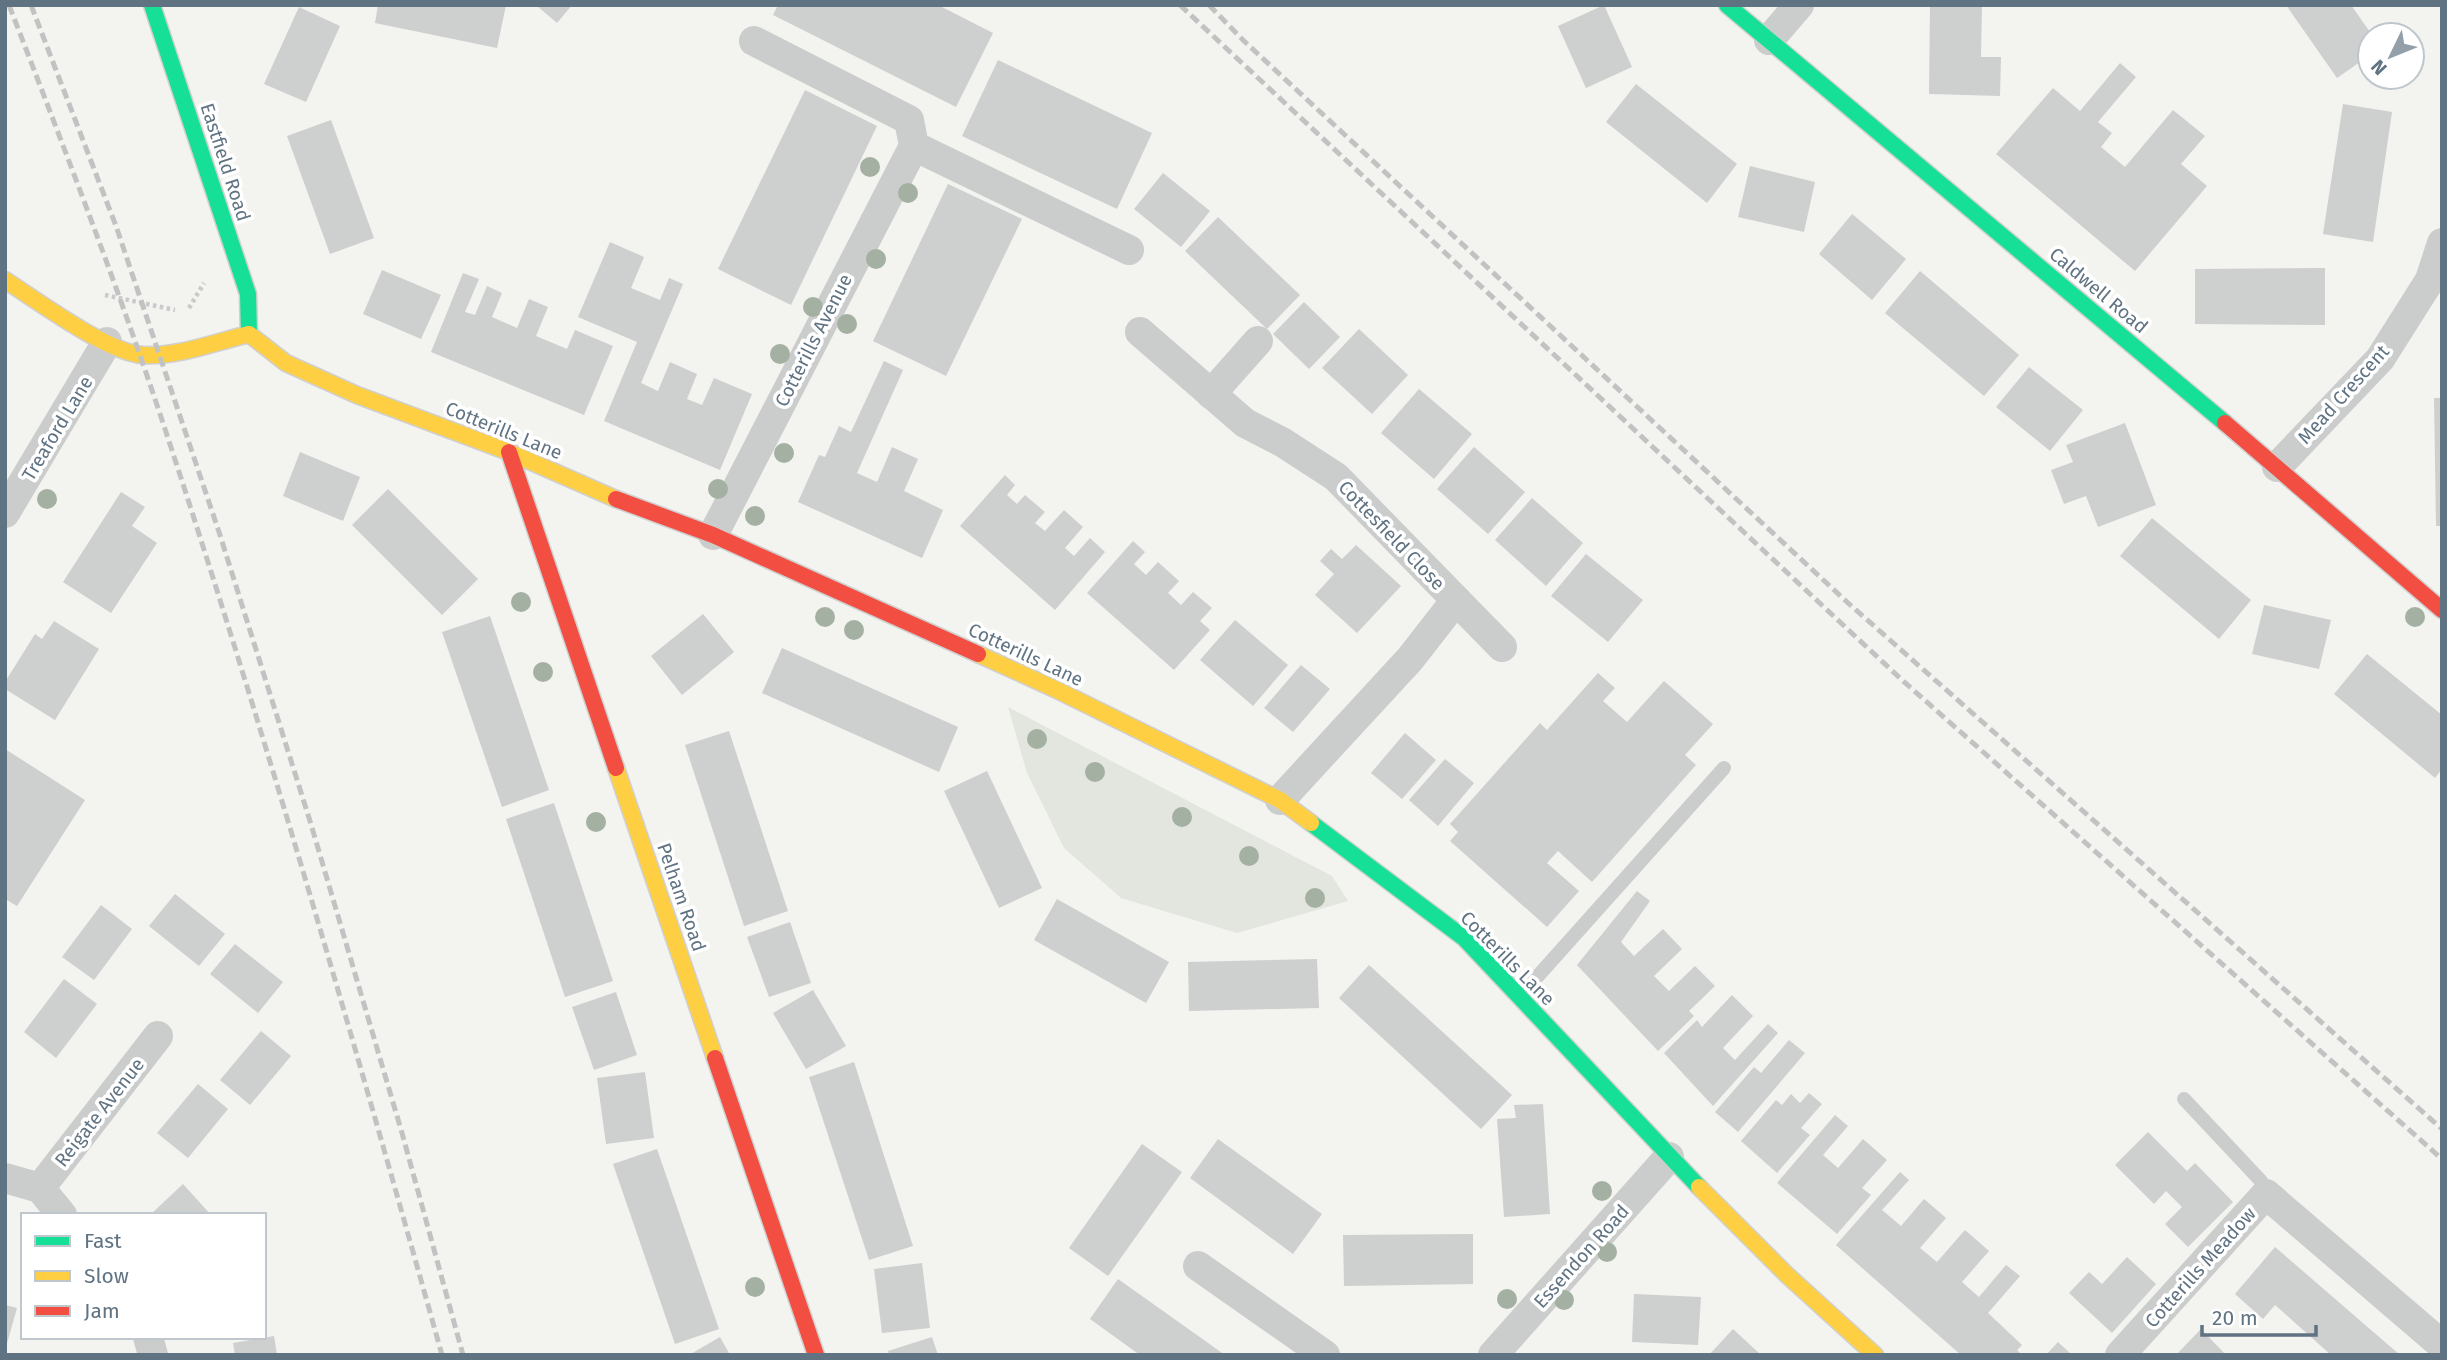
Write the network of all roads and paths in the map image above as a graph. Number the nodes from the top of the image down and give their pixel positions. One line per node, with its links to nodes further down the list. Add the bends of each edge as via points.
1 (152, 5): 13 (street, Eastfield Road, via 248,294)
2 (1727, 5): 4 (street, Caldwell Road)
3 (1799, 5): 4 (street)
4 (1769, 40): 18 (street, Caldwell Road)
5 (754, 41): 6 (street, via 909,120)
6 (914, 146): 8 (street); 20 (street, Cotterills Avenue)
7 (2442, 243): 18 (street, Mead Crescent, via 2430,280 2380,359)
8 (1129, 250)
9 (208, 277): 11 (path, via 186,312 106,296)
10 (5, 280): 15 (street)
11 (95, 289)
12 (1140, 332): 16 (street, Cottesfield Close)
13 (250, 334): 15 (street, via 140,355); 17 (street, Cotterills Lane, via 286,363)
14 (1258, 341): 16 (street)
15 (107, 342): 19 (street, Treaford Lane)
16 (1211, 394): 21 (street, Cottesfield Close, via 1245,423 1336,477)
17 (509, 452): 20 (street, Cotterills Lane); 36 (street, Pelham Road)
18 (2277, 467): 22 (street, Caldwell Road)
19 (5, 513)
20 (713, 535): 25 (street, Cotterills Lane, via 1055,689)
21 (1456, 600): 23 (street); 25 (street, Cottesfield Close, via 1410,659)
22 (2442, 610)
23 (1502, 647)
24 (1724, 768): 26 (lane)
25 (1280, 800): 26 (street, Cotterills Lane, via 1464,938)
26 (1519, 997): 29 (street, Cotterills Lane)
27 (158, 1036): 31 (street, Reigate Avenue)
28 (2184, 1099): 32 (lane, via 2261,1181)
29 (1669, 1157): 38 (street, Essendon Road); 39 (street, Cotterills Lane)
30 (5, 1178): 31 (street)
31 (40, 1188): 33 (street)
32 (2266, 1194): 35 (street, Cotterills Meadow); 40 (street, Cotterills Meadow)
33 (60, 1213)
34 (1198, 1266): 37 (street)
35 (2442, 1345)
36 (816, 1355)
37 (1325, 1355)
38 (1493, 1355)
39 (1875, 1355)
40 (2120, 1355)

